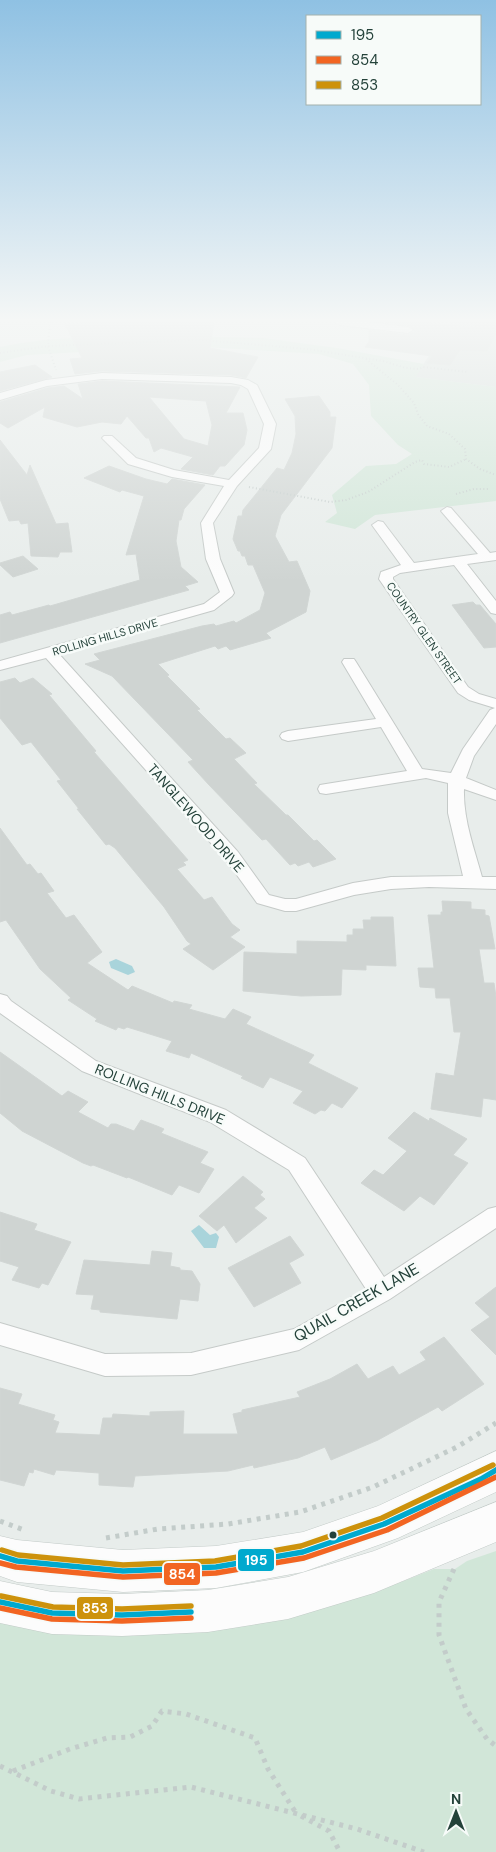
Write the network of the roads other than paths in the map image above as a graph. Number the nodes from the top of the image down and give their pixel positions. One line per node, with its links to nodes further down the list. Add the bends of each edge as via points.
1 (263, 408): 3 (street, via 270,424 265,449)
2 (108, 438): 3 (street, via 132,461 172,473)
3 (232, 484): 10 (street, ROLLING HILLS DRIVE, via 207,523 212,559 227,593 209,607)
4 (447, 511): 6 (street)
5 (378, 525): 8 (street)
6 (491, 557): 7 (street)
7 (458, 561): 8 (street); 9 (street)
8 (410, 567): 13 (street, COUNTRY GLEN STREET, via 390,572 386,578 463,690)
9 (496, 610)
10 (49, 652): 12 (street, ROLLING HILLS DRIVE); 21 (street, TANGLEWOOD DRIVE, via 232,856 263,899 296,905 371,886 429,881)
11 (349, 662): 15 (street)
12 (0, 666)
13 (496, 704)
14 (496, 713): 18 (street, via 468,754)
15 (385, 722): 16 (street); 17 (street)
16 (288, 736)
17 (417, 774): 18 (street, via 435,774); 19 (street)
18 (457, 780): 20 (street); 21 (street, via 455,807)
19 (326, 789)
20 (496, 795)
21 (474, 882): 22 (street, TANGLEWOOD DRIVE)
22 (496, 883)
23 (0, 1001): 25 (street, ROLLING HILLS DRIVE, via 89,1066 218,1116 297,1164)
24 (496, 1216): 25 (street, QUAIL CREEK LANE)
25 (380, 1292): 26 (street, QUAIL CREEK LANE, via 299,1339 191,1364 105,1364)
26 (0, 1334)
27 (496, 1470): 29 (main road, via 384,1524 303,1552 216,1567 123,1572 17,1561)
28 (496, 1522): 30 (main road, via 374,1572 288,1598 217,1609 122,1615 52,1613)
29 (15, 1544)
30 (0, 1602)

